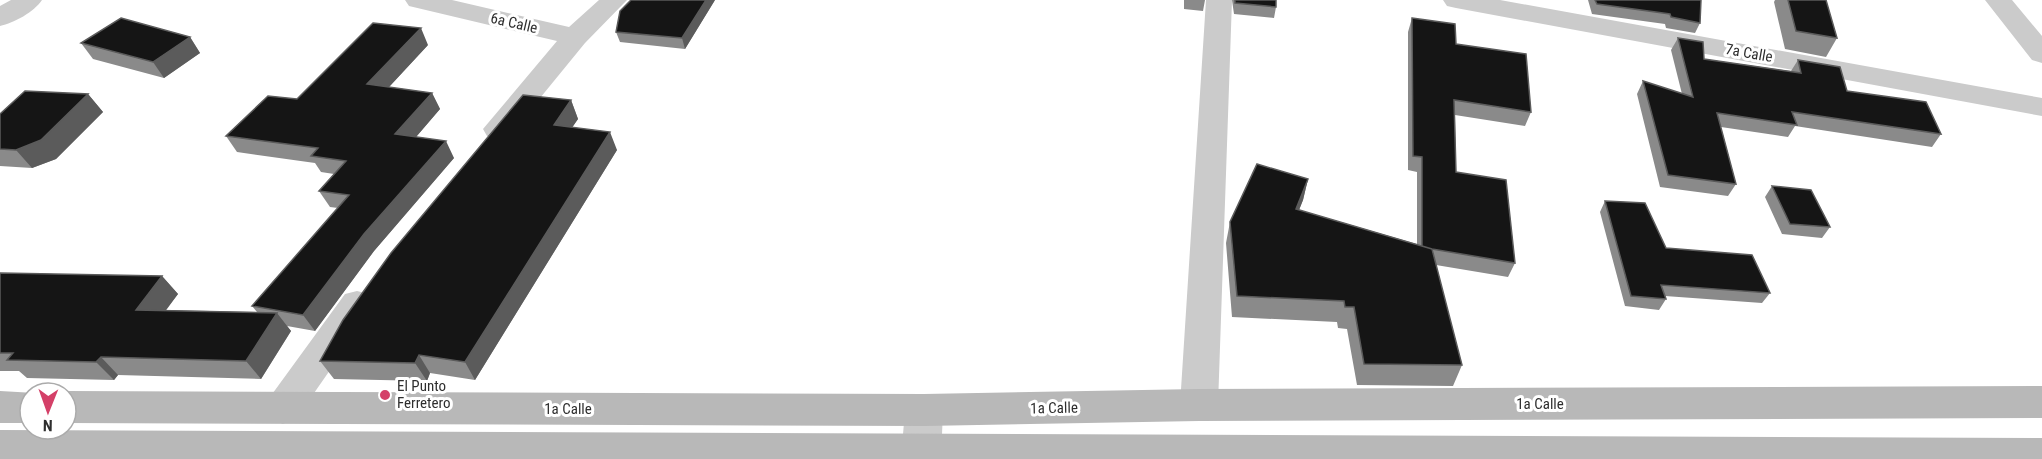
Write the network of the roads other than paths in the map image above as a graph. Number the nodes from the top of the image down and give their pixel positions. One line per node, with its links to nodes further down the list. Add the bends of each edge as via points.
1 (29, 0): 7 (street)
2 (418, 0): 8 (street, 6a Calle)
3 (614, 0): 8 (street)
4 (1219, 0): 14 (street)
5 (1456, 0): 10 (street, 7a Calle)
6 (1998, 0): 9 (street)
7 (0, 18)
8 (575, 37): 11 (street)
9 (2042, 54)
10 (2042, 106)
11 (478, 154)
12 (375, 280): 18 (street)
13 (2042, 402): 14 (main road, 1a Calle)
14 (1199, 405): 19 (main road, 1a Calle)
15 (0, 407): 16 (main road)
16 (18, 407)
17 (78, 407): 18 (main road, 1a Calle)
18 (283, 408): 19 (main road, 1a Calle)
19 (924, 410): 21 (street)
20 (0, 447): 21 (main road)
21 (922, 455): 22 (main road)
22 (2042, 455)

